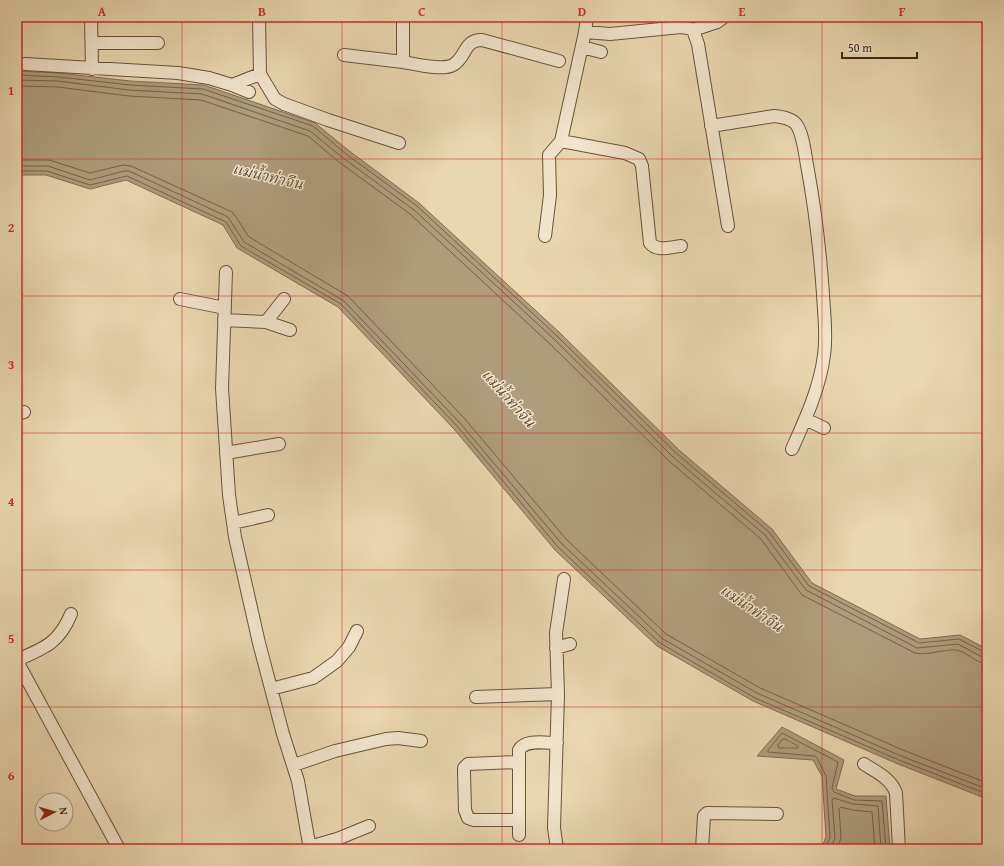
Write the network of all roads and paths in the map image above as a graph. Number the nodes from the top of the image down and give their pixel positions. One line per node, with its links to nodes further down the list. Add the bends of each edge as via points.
1 (91, 17): 8 (street)
2 (259, 17): 17 (street)
3 (404, 17): 14 (street)
4 (587, 17): 7 (street)
5 (724, 17): 6 (street, via 718,22)
6 (692, 30): 7 (street, via 681,27 610,34); 20 (street, via 698,44)
7 (585, 32): 10 (street)
8 (92, 43): 9 (street); 16 (street)
9 (158, 43)
10 (582, 47): 11 (street); 21 (street)
11 (601, 52)
12 (344, 55): 14 (street)
13 (559, 61): 14 (street, via 475,40 453,65 436,67)
14 (403, 62)
15 (25, 64): 16 (street)
16 (92, 69): 18 (street, via 184,74)
17 (260, 74): 18 (street); 22 (street, via 275,99 284,104)
18 (232, 85): 19 (street)
19 (249, 92)
20 (711, 126): 23 (street); 32 (street, via 774,116 789,119 798,128 805,150 813,196 820,250 826,339 820,374)
21 (561, 141): 24 (street, via 549,155 550,195); 25 (street, via 625,153 639,159 642,166 650,243 657,249)
22 (399, 143)
23 (728, 226)
24 (545, 236)
25 (680, 246)
26 (226, 272): 29 (street)
27 (180, 299): 29 (street)
28 (284, 299): 30 (street)
29 (224, 314): 30 (street); 36 (street, via 222,388)
30 (266, 322): 31 (street)
31 (290, 330)
32 (805, 420): 33 (street); 35 (street)
33 (824, 428)
34 (279, 444): 36 (street)
35 (792, 449)
36 (226, 453): 38 (street)
37 (268, 515): 38 (street)
38 (233, 523): 45 (street)
39 (564, 579): 43 (street)
40 (71, 614): 44 (street, via 66,628 52,643)
41 (357, 631): 45 (street, via 349,647 337,661 313,678)
42 (570, 644): 43 (street)
43 (556, 648): 46 (street)
44 (17, 660): 58 (street)
45 (271, 689): 52 (street)
46 (558, 694): 47 (street); 49 (street)
47 (476, 697)
48 (420, 741): 52 (street, via 386,739 335,751)
49 (556, 743): 50 (street, via 521,745); 59 (street, via 554,828)
50 (518, 762): 54 (street); 54 (street, via 468,764 464,768 465,810 468,818)
51 (864, 764): 61 (street, via 894,785)
52 (294, 765): 57 (street)
53 (777, 814): 60 (street, via 707,813 704,816)
54 (518, 820): 56 (street)
55 (369, 826): 57 (street)
56 (519, 835)
57 (310, 848)
58 (119, 849)
59 (557, 849)
60 (702, 849)
61 (899, 849)

